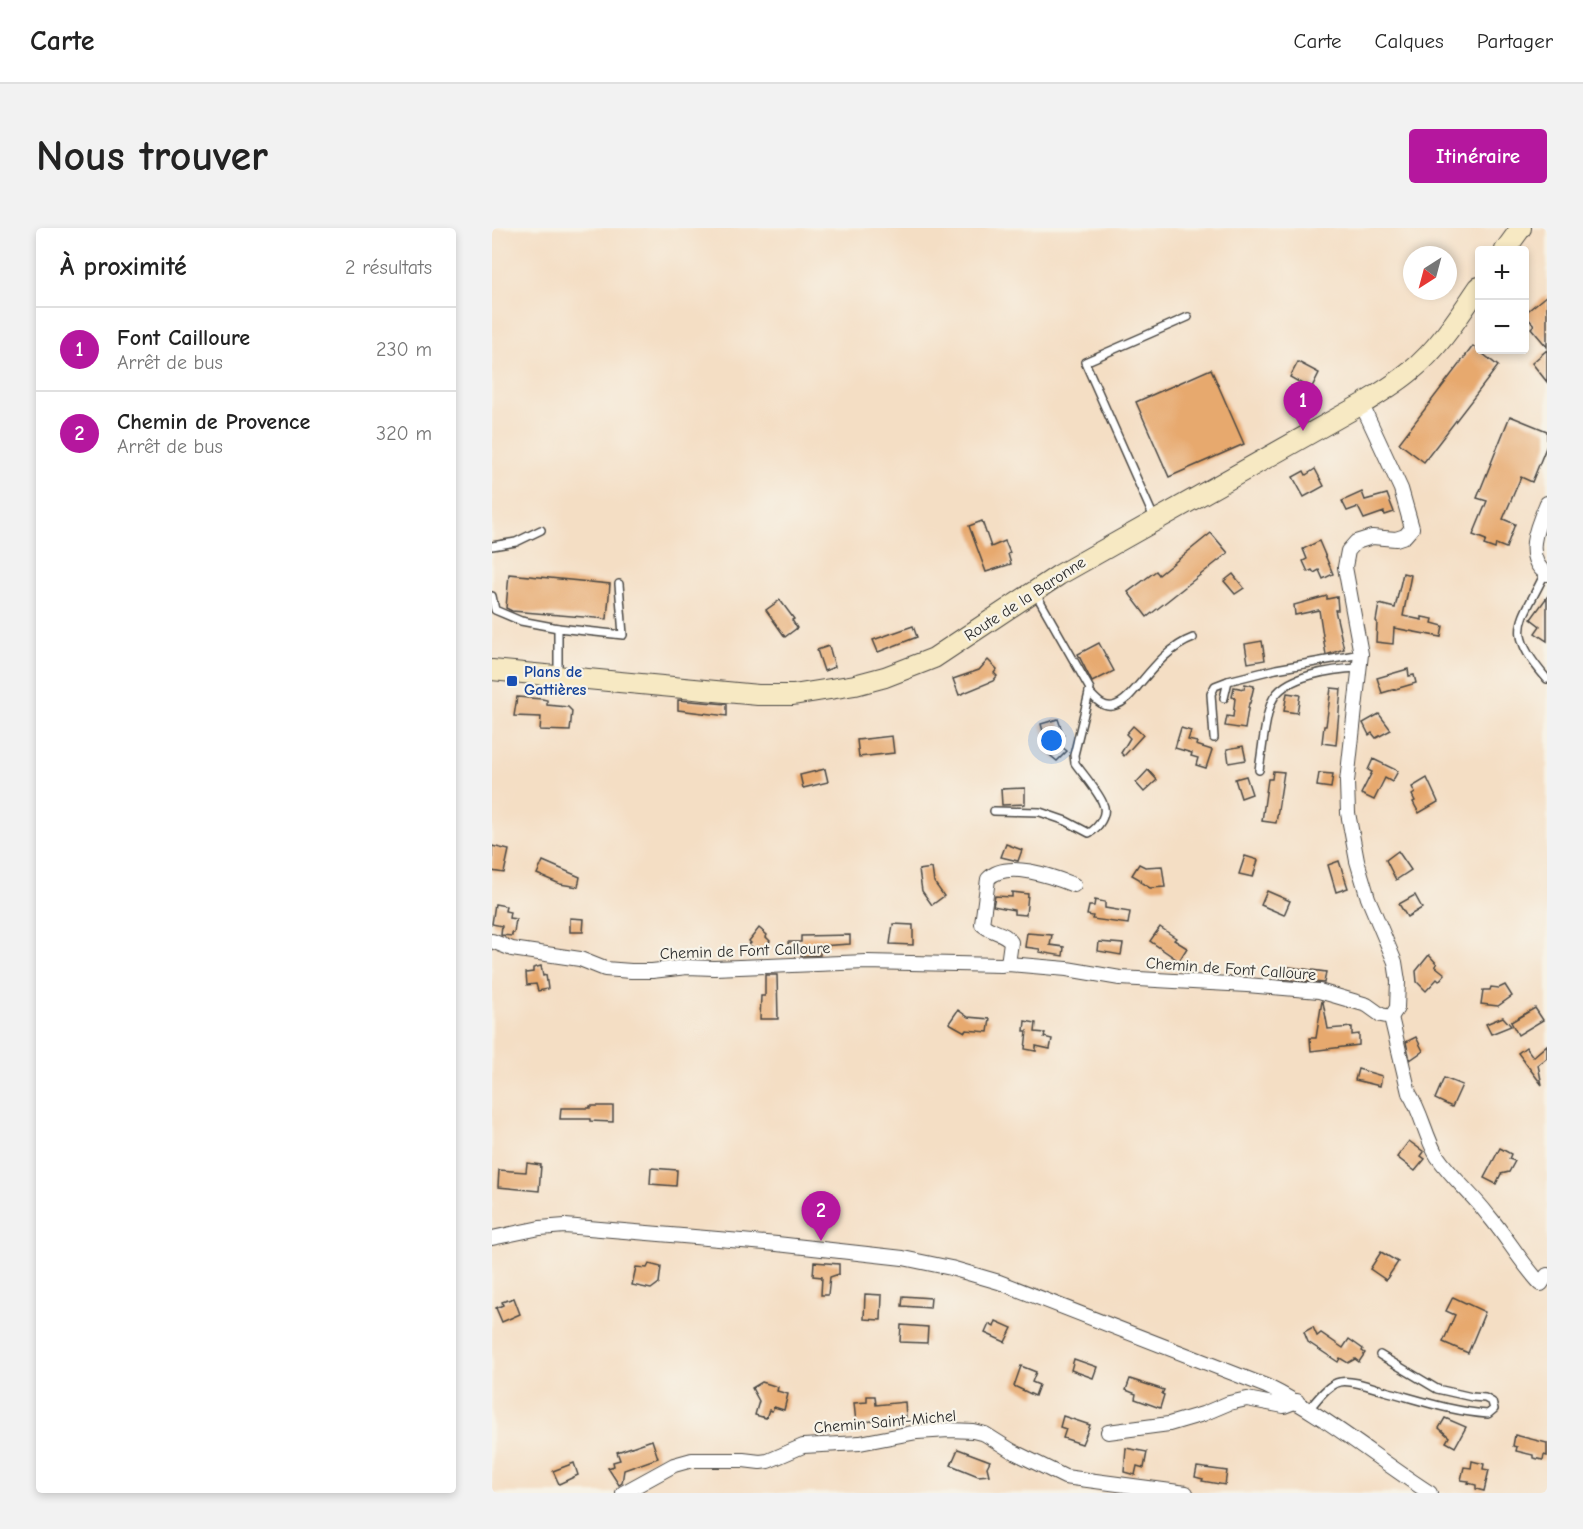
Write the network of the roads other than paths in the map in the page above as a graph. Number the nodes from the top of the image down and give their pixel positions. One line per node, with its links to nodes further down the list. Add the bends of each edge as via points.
1 (1521, 228): 2 (main road)
2 (1508, 246)
3 (1475, 293): 5 (main road, Route de la Baronne, via 1449,330 1411,371)
4 (1188, 317): 7 (lane, via 1084,362)
5 (1362, 405): 7 (main road, Route de la Baronne); 16 (street, via 1401,489 1412,528 1396,539 1372,537 1356,542 1348,551 1345,575)
6 (1547, 502): 10 (street, via 1533,543 1533,556)
7 (1155, 520): 12 (main road, Route de la Baronne)
8 (541, 530): 9 (lane, via 516,542)
9 (492, 546)
10 (1546, 573): 19 (lane, via 1523,614 1520,628 1523,644)
11 (619, 584): 14 (lane, via 623,635)
12 (1035, 591): 18 (main road, Route de la Baronne, via 934,658 855,686 793,695 758,695); 21 (lane)
13 (492, 596): 14 (lane, via 495,610 521,621)
14 (558, 628): 18 (lane)
15 (1193, 638): 21 (lane, via 1165,655 1127,699 1115,706 1101,704)
16 (1360, 661): 20 (lane, via 1276,669); 24 (lane, via 1347,668 1300,678 1282,688 1270,704); 29 (street, via 1347,805 1365,889 1395,962 1397,1008)
17 (492, 670): 18 (main road, Route de la Baronne)
18 (558, 676)
19 (1547, 679)
20 (1228, 681): 22 (lane); 23 (lane, via 1215,686 1211,694)
21 (1089, 692): 25 (lane, via 1074,755 1075,763 1104,805 1101,822 1089,832 1040,813)
22 (1224, 698)
23 (1214, 738)
24 (1259, 770)
25 (994, 811)
26 (1074, 885): 28 (street, via 1029,871 993,873 988,879 982,924 1011,942)
27 (492, 941): 28 (street, Chemin de Font Calloure, via 513,949 580,959 605,969 631,971 866,962)
28 (1008, 964): 29 (street, Chemin de Font Calloure, via 1120,978 1319,991)
29 (1391, 1017): 31 (street, via 1409,1093 1437,1156 1488,1214 1541,1284)
30 (492, 1238): 33 (street, via 566,1226 903,1258 999,1282)
31 (1547, 1275)
32 (1380, 1355): 34 (lane, via 1437,1389 1485,1398 1494,1409 1488,1414 1475,1413 1341,1382 1329,1388)
33 (1297, 1401): 34 (street); 35 (street, via 1284,1406 1247,1399 1169,1424)
34 (1309, 1409): 38 (street)
35 (1108, 1432)
36 (623, 1493): 37 (street, Chemin Saint-Michel, via 674,1465 692,1460 760,1462 803,1446 860,1443 949,1430 985,1434 1065,1477)
37 (1186, 1493)
38 (1430, 1493)

